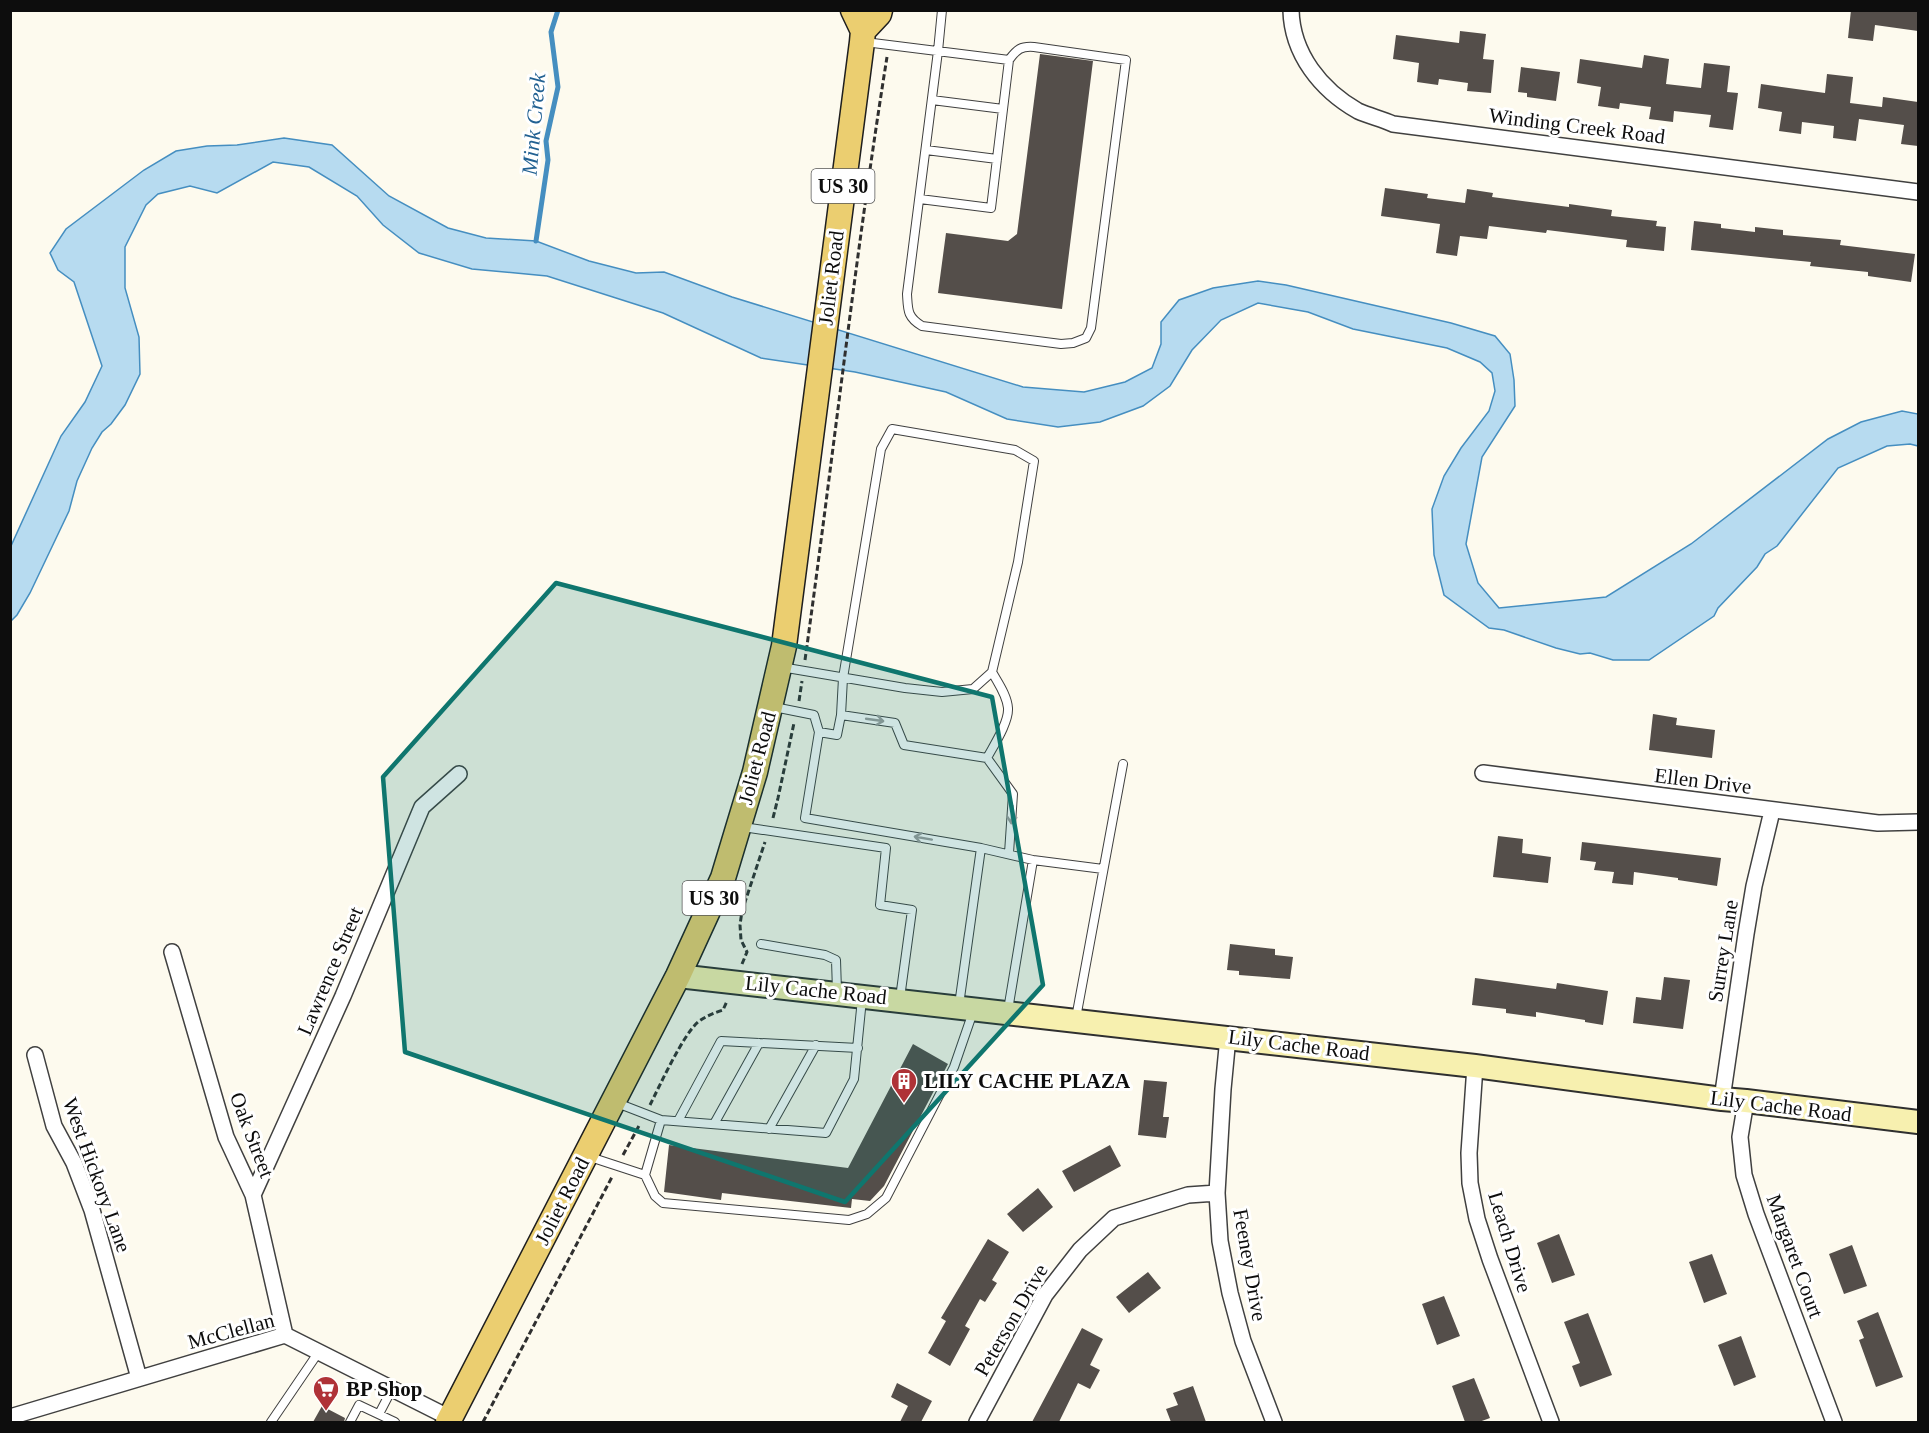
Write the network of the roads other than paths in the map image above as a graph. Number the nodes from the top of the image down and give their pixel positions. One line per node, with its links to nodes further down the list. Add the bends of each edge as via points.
1 (880, 10): 4 (main road)
2 (942, 10): 5 (lane)
3 (1291, 10): 11 (street, Winding Creek Road, via 1297,44 1311,71 1332,93 1360,111 1393,123)
4 (859, 28): 5 (lane, via 889,45); 13 (main road, Joliet Road / US 30, via 841,291 814,407)
5 (938, 51): 6 (lane); 7 (lane)
6 (1009, 60): 8 (lane); 12 (lane, via 1023,46 1126,60 1091,328 1086,338 1061,344 922,326 913,321 906,294)
7 (932, 100): 8 (lane); 9 (lane)
8 (1003, 108): 10 (lane)
9 (926, 150): 10 (lane); 12 (lane)
10 (997, 159): 12 (lane, via 991,208)
11 (1918, 192)
12 (920, 199)
13 (780, 667): 15 (lane); 16 (main road, Joliet Road / US 30)
14 (992, 672): 15 (lane, via 973,689 942,692); 15 (lane, via 1018,562 1034,461 1015,450 892,429 881,449); 19 (lane, via 1008,709)
15 (843, 678): 17 (lane)
16 (770, 707): 18 (lane, via 814,715); 25 (main road, Joliet Road / US 30)
17 (841, 715): 18 (lane, via 837,735); 19 (lane, one-way to 19, via 895,723 904,745)
18 (819, 732): 26 (lane, one-way to 18, via 806,818)
19 (987, 758): 27 (lane, one-way to 27, via 1013,794)
20 (1123, 764): 29 (lane)
21 (1483, 773): 23 (street, Ellen Drive)
22 (459, 774): 56 (street, Lawrence Street, via 422,807 343,996)
23 (1772, 811): 24 (street, Ellen Drive, via 1878,823); 45 (street, Surrey Lane, via 1747,924)
24 (1918, 822)
25 (739, 826): 32 (main road, Joliet Road / US 30, via 723,878); 35 (lane, via 886,848 880,905 912,910)
26 (981, 848): 27 (lane); 36 (lane)
27 (1009, 853): 28 (lane)
28 (1033, 860): 29 (lane); 37 (lane)
29 (1104, 870): 38 (lane)
30 (761, 944): 33 (lane, via 836,960)
31 (172, 952): 56 (street, Oak Street, via 226,1137)
32 (678, 976): 33 (street, Lily Cache Road); 47 (main road, Joliet Road / US 30)
33 (837, 993): 34 (street, Lily Cache Road)
34 (863, 995): 35 (street, Lily Cache Road); 42 (lane)
35 (900, 999): 36 (street, Lily Cache Road)
36 (967, 1007): 37 (street, Lily Cache Road); 54 (lane, via 954,1067 886,1198 867,1214 849,1220 663,1203)
37 (1007, 1012): 38 (street, Lily Cache Road)
38 (1076, 1020): 39 (street, Lily Cache Road)
39 (1228, 1037): 44 (street, Lily Cache Road); 55 (street, Feeney Drive)
40 (759, 1043): 41 (lane); 49 (lane, via 721,1041); 51 (lane)
41 (816, 1046): 42 (lane); 52 (lane)
42 (858, 1047): 52 (lane, via 854,1079 826,1133)
43 (34, 1055): 59 (street, West Hickory Lane, via 54,1126 92,1210)
44 (1475, 1066): 45 (street, Lily Cache Road); 69 (street, Leach Drive, via 1470,1184 1490,1259)
45 (1722, 1099): 46 (street, Lily Cache Road)
46 (1746, 1101): 50 (street, Lily Cache Road); 70 (street, Margaret Court, via 1740,1137 1743,1175)
47 (613, 1102): 48 (lane); 53 (main road, Joliet Road / US 30)
48 (661, 1120): 49 (lane); 54 (lane)
49 (678, 1121): 51 (lane)
50 (1918, 1122)
51 (714, 1124): 52 (lane)
52 (769, 1128)
53 (586, 1156): 54 (lane); 63 (main road, Joliet Road / US 30)
54 (645, 1175)
55 (1217, 1193): 67 (street, Peterson Drive, via 1188,1195 1114,1218 1080,1250 1045,1295); 68 (street, Feeney Drive, via 1220,1241 1230,1293 1243,1341)
56 (253, 1195): 57 (street, Oak Street)
57 (285, 1335): 58 (street, McClellan); 59 (street, McClellan)
58 (318, 1353): 60 (street, McClellan); 64 (lane)
59 (139, 1378): 62 (street, McClellan)
60 (392, 1389): 61 (lane); 63 (street, McClellan)
61 (379, 1414): 65 (lane, via 359,1405); 66 (lane)
62 (10, 1417)
63 (449, 1420)
64 (271, 1422)
65 (350, 1422)
66 (395, 1422)
67 (977, 1422)
68 (1274, 1422)
69 (1551, 1422)
70 (1834, 1422)

